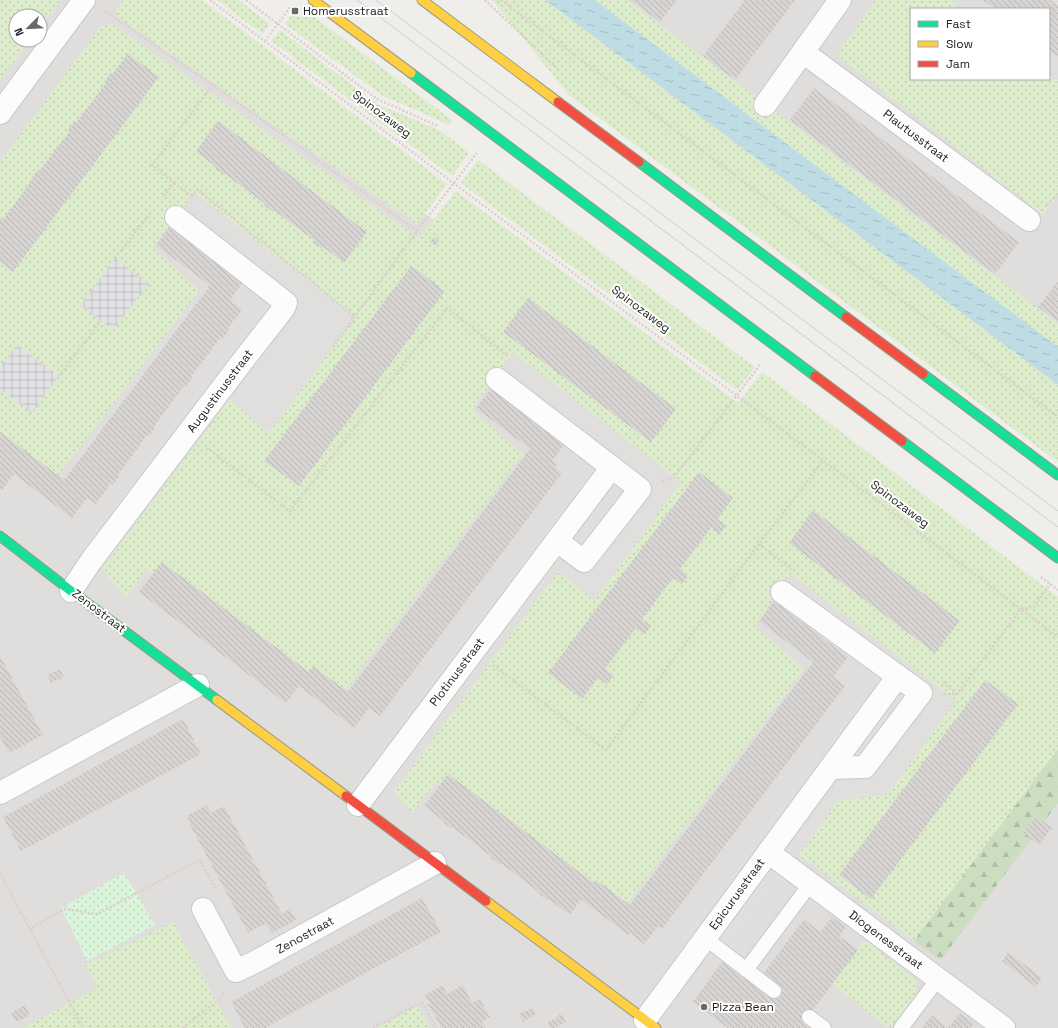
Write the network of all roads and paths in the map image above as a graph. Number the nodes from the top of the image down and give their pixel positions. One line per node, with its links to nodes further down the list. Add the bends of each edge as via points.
1 (210, 0): 10 (path, Spinozaweg)
2 (246, 0): 9 (path, Spinozaweg)
3 (313, 0): 40 (main road)
4 (422, 0): 36 (main road)
5 (501, 0): 32 (path)
6 (840, 0): 11 (street)
7 (93, 4): 12 (path); 14 (street)
8 (292, 5): 9 (path)
9 (278, 24): 10 (path); 15 (path, Spinozaweg, via 377,99)
10 (265, 41): 17 (path, Spinozaweg)
11 (803, 52): 13 (street); 22 (street, Plautusstraat)
12 (213, 85): 19 (path, via 152,165 174,183); 23 (path)
13 (765, 105)
14 (0, 113)
15 (444, 129)
16 (472, 149): 17 (path, via 477,153)
17 (454, 182): 23 (path); 31 (path, Spinozaweg)
18 (192, 196): 25 (path, via 197,189)
19 (159, 202)
20 (154, 208): 24 (path)
21 (176, 217): 33 (street, Augustinusstraat, via 286,303)
22 (1029, 220)
23 (417, 231): 25 (path)
24 (115, 258)
25 (355, 317): 27 (path)
26 (101, 321): 29 (path)
27 (333, 347)
28 (754, 361): 31 (path, via 760,365)
29 (59, 376)
30 (497, 379): 33 (path, via 509,357 447,308 290,511); 35 (street)
31 (737, 396): 34 (path, Spinozaweg); 37 (path, via 674,477)
32 (1058, 417)
33 (188, 433): 44 (street, Augustinusstraat)
34 (823, 461): 46 (path, Spinozaweg); 48 (path, via 606,750)
35 (612, 467): 37 (street); 39 (street, Plotinusstraat)
36 (1058, 475)
37 (640, 489): 39 (street, via 584,561)
38 (0, 536): 44 (main road, Zenostraat)
39 (557, 540): 48 (street, Plotinusstraat)
40 (1058, 558)
41 (1037, 575): 42 (path)
42 (1050, 584): 43 (path); 46 (path, via 1034,606)
43 (1058, 590)
44 (71, 591): 50 (main road, Zenostraat)
45 (782, 592): 49 (street)
46 (1021, 609): 47 (path, Spinozaweg); 51 (path, via 957,694)
47 (1058, 637)
48 (474, 650): 54 (street, Plotinusstraat)
49 (898, 676): 51 (street); 52 (street, Epicurusstraat)
50 (198, 685): 53 (street); 54 (main road, Zenostraat)
51 (921, 693): 52 (street, via 865,768)
52 (830, 768): 55 (street, Epicurusstraat)
53 (0, 793)
54 (358, 805): 56 (main road, Zenostraat)
55 (768, 852): 58 (street, Diogenesstraat); 62 (street, Epicurusstraat)
56 (435, 863): 64 (street, Zenostraat); 68 (main road, Zenostraat)
57 (0, 873): 61 (path)
58 (811, 884): 63 (lane); 65 (street, Diogenesstraat)
59 (218, 892): 61 (path, via 200,860 97,914 65,909)
60 (203, 909): 64 (street)
61 (29, 929): 69 (path)
62 (704, 938): 63 (lane); 68 (street, Epicurusstraat)
63 (746, 970): 66 (lane)
64 (236, 971): 70 (path, via 220,999)
65 (938, 979): 74 (lane); 75 (street, Diogenesstraat)
66 (774, 991)
67 (809, 1017): 73 (lane)
68 (650, 1024)
69 (83, 1028)
70 (183, 1028)
71 (373, 1028): 72 (path, via 422,1002)
72 (436, 1028)
73 (824, 1028)
74 (901, 1028)
75 (1004, 1028)

